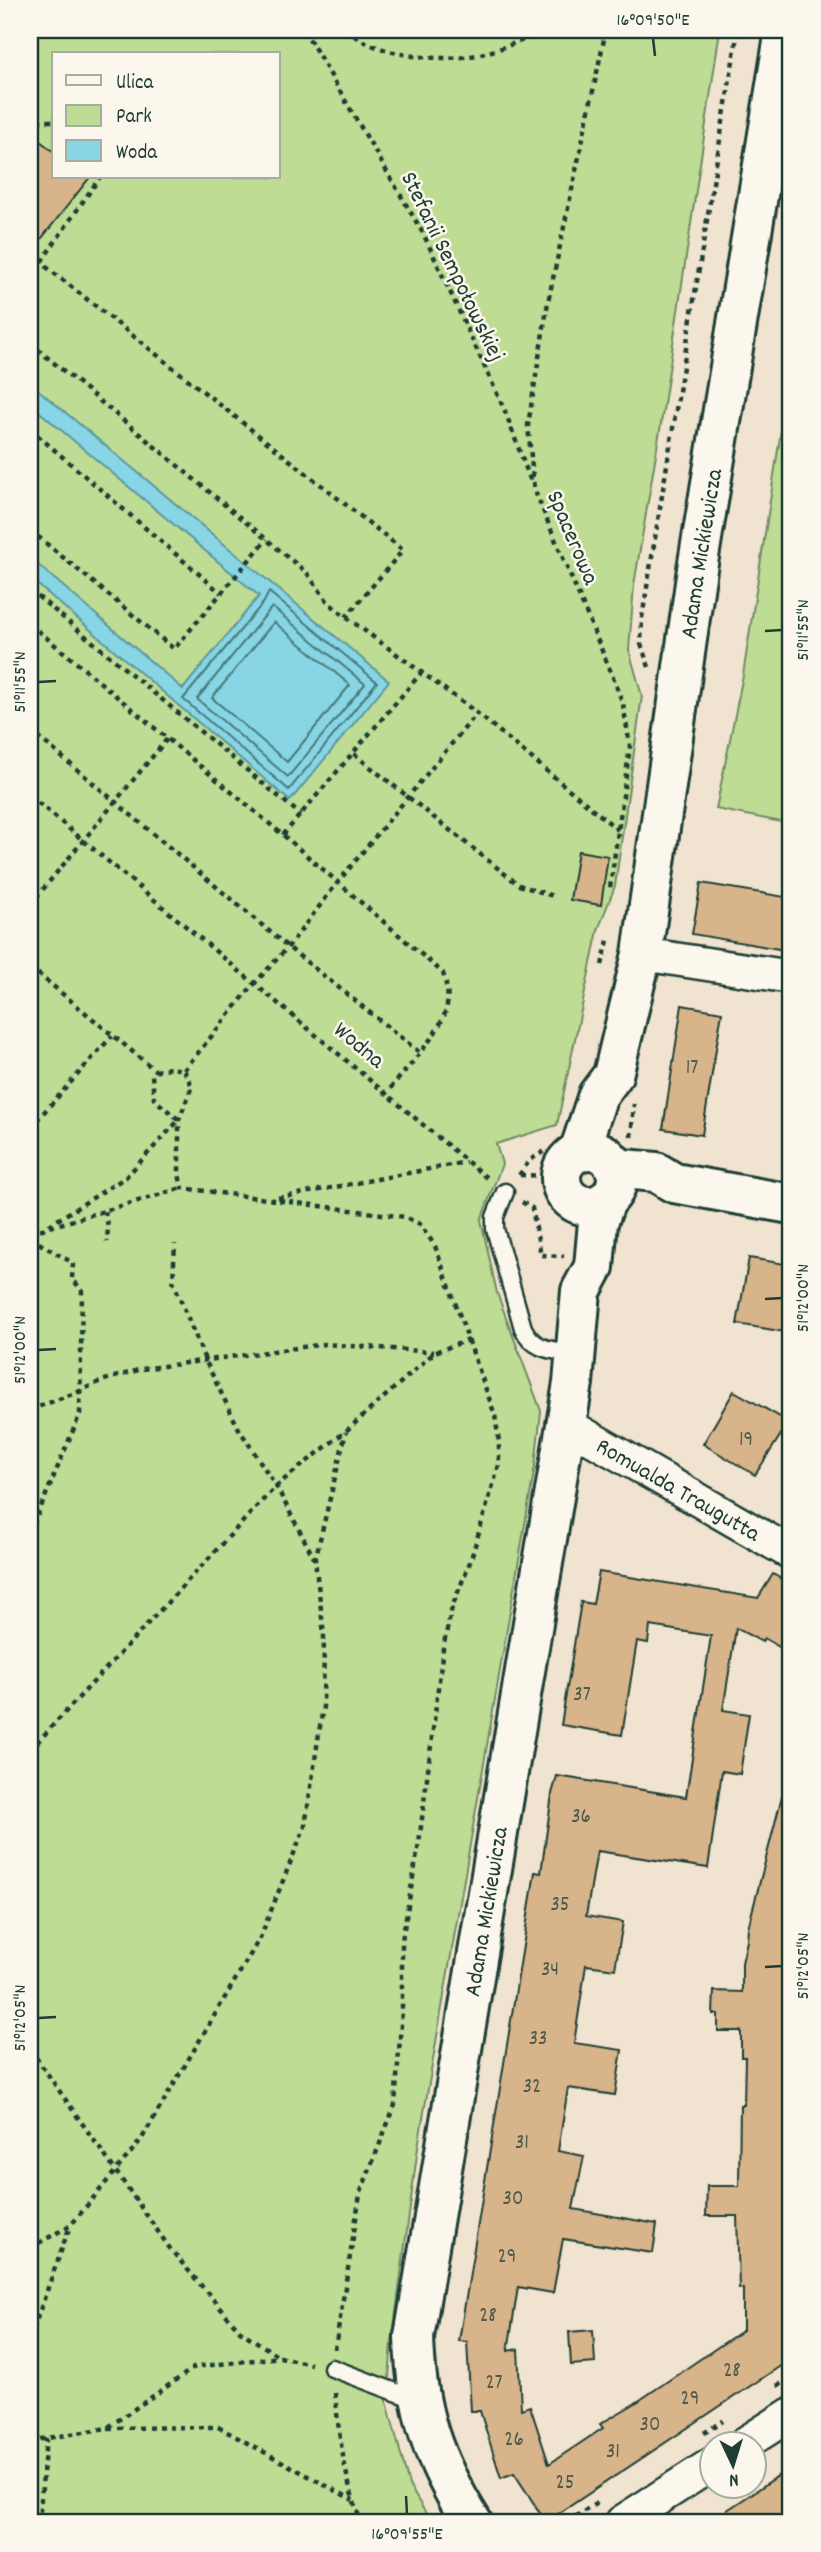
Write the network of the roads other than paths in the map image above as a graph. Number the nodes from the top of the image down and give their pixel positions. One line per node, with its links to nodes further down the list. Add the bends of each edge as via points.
1 (785, 30): 2 (street, Adama Mickiewicza, via 696,569)
2 (642, 954): 3 (street); 4 (street, Adama Mickiewicza, via 625,1085 598,1095)
3 (791, 976)
4 (597, 1170): 6 (street, via 656,1172 674,1183); 7 (street, Adama Mickiewicza, via 594,1267 576,1274)
5 (505, 1192): 7 (lane, via 495,1228 523,1328 537,1346)
6 (791, 1204)
7 (576, 1355): 8 (street, Adama Mickiewicza)
8 (566, 1424): 9 (street, Romualda Traugutta); 11 (street, Adama Mickiewicza, via 414,2337)
9 (791, 1553)
10 (332, 2368): 11 (lane)
11 (419, 2401): 16 (street, Adama Mickiewicza, via 429,2438)
12 (791, 2414): 13 (street)
13 (766, 2430)
14 (698, 2473): 15 (street)
15 (631, 2520)
16 (472, 2522)

